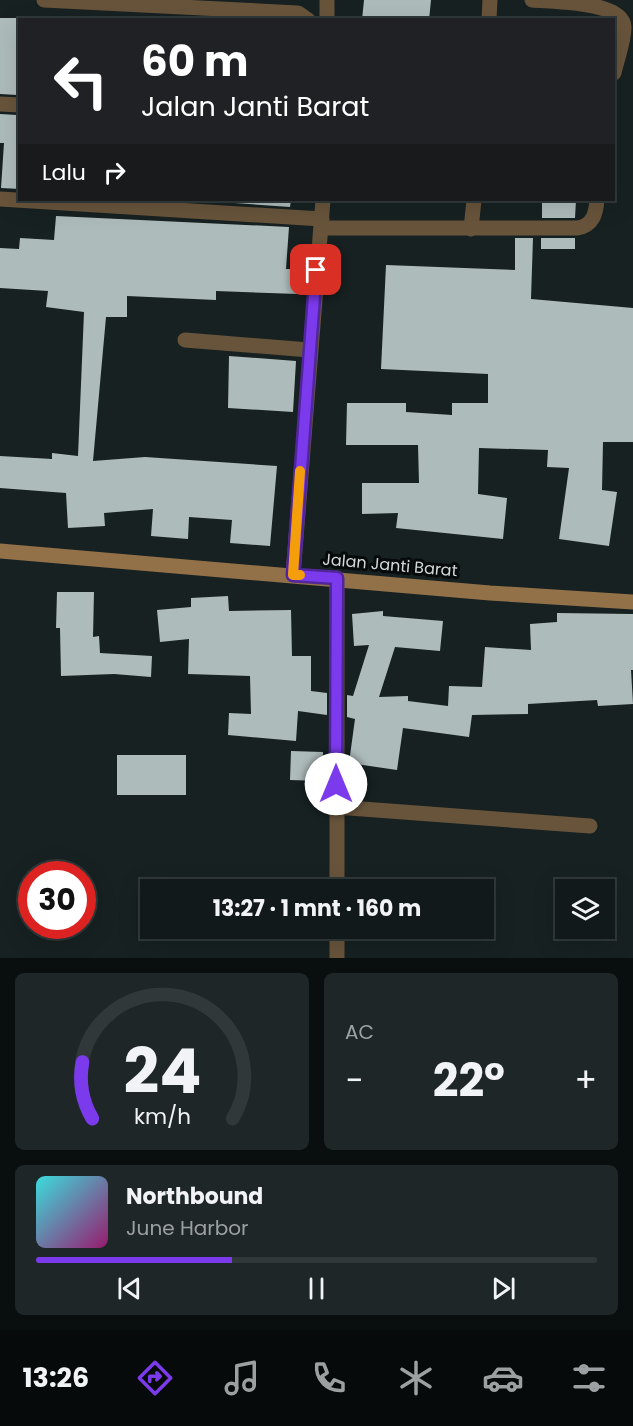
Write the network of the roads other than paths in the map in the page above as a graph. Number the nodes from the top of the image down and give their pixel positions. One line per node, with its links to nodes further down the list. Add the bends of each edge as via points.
1 (44, 0): 5 (street, via 298,13)
2 (327, 0): 6 (street)
3 (490, 0): 7 (street)
4 (532, 0): 8 (street, via 608,8 620,15 624,26)
5 (305, 18)
6 (327, 18)
7 (489, 18)
8 (615, 68)
9 (0, 104): 10 (street)
10 (18, 105)
11 (0, 199): 12 (street)
12 (18, 200)
13 (27, 201): 17 (street)
14 (322, 201): 17 (street)
15 (474, 201): 18 (street)
16 (597, 201): 18 (street, via 596,212 585,227)
17 (321, 223): 18 (street); 20 (street)
18 (471, 229)
19 (185, 340): 20 (street)
20 (309, 350): 22 (street)
21 (0, 551): 22 (street, Jalan Janti Barat)
22 (293, 575): 23 (street, Jalan Janti Barat)
23 (337, 578): 24 (street, Jalan Janti Barat); 25 (street)
24 (633, 602)
25 (336, 807): 26 (street); 27 (street)
26 (590, 826)
27 (337, 879)
28 (337, 939): 29 (street)
29 (337, 958)

